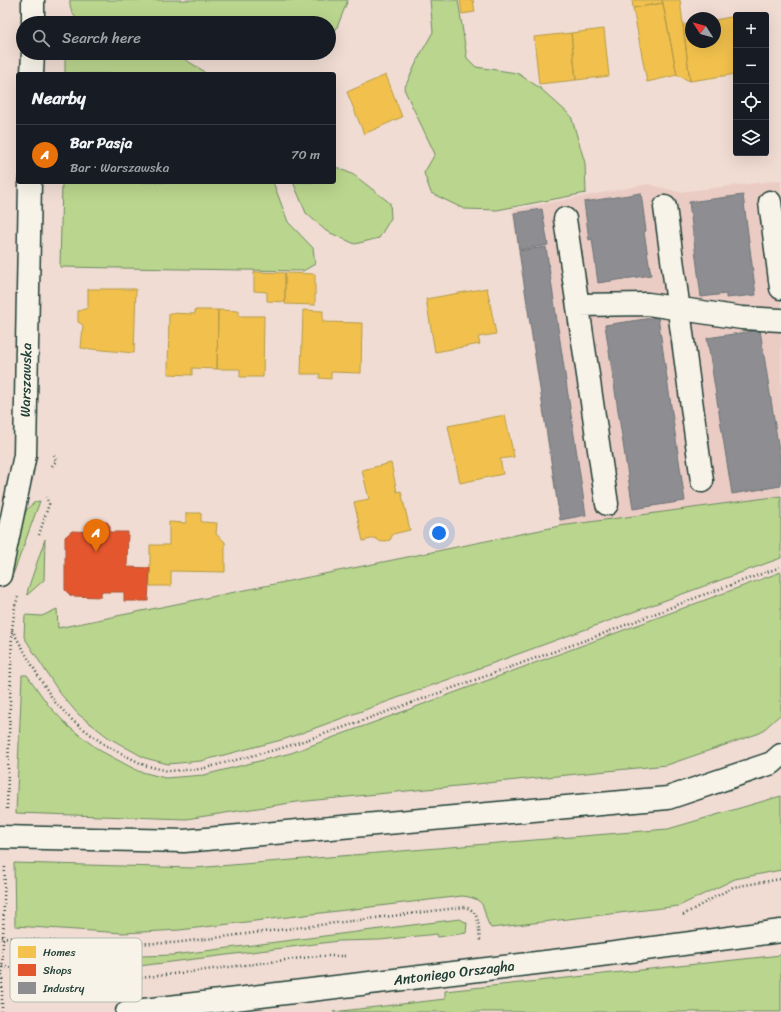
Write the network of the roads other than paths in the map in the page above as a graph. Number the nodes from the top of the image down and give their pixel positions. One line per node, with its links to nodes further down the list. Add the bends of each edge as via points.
1 (33, 0): 2 (street)
2 (33, 16)
3 (33, 60): 4 (street)
4 (32, 72)
5 (30, 184): 15 (street, Warszawska, via 25,455)
6 (770, 202): 9 (street)
7 (665, 207): 11 (street)
8 (565, 219): 10 (street)
9 (781, 288)
10 (578, 305): 11 (street, via 648,304); 14 (street)
11 (678, 308): 12 (street, via 742,318); 13 (street)
12 (781, 320)
13 (702, 481)
14 (607, 504)
15 (0, 575)
16 (781, 755): 17 (street, via 772,763 668,798 184,841)
17 (0, 837)
18 (781, 931): 19 (street, Antoniego Orszagha)
19 (128, 1012)

